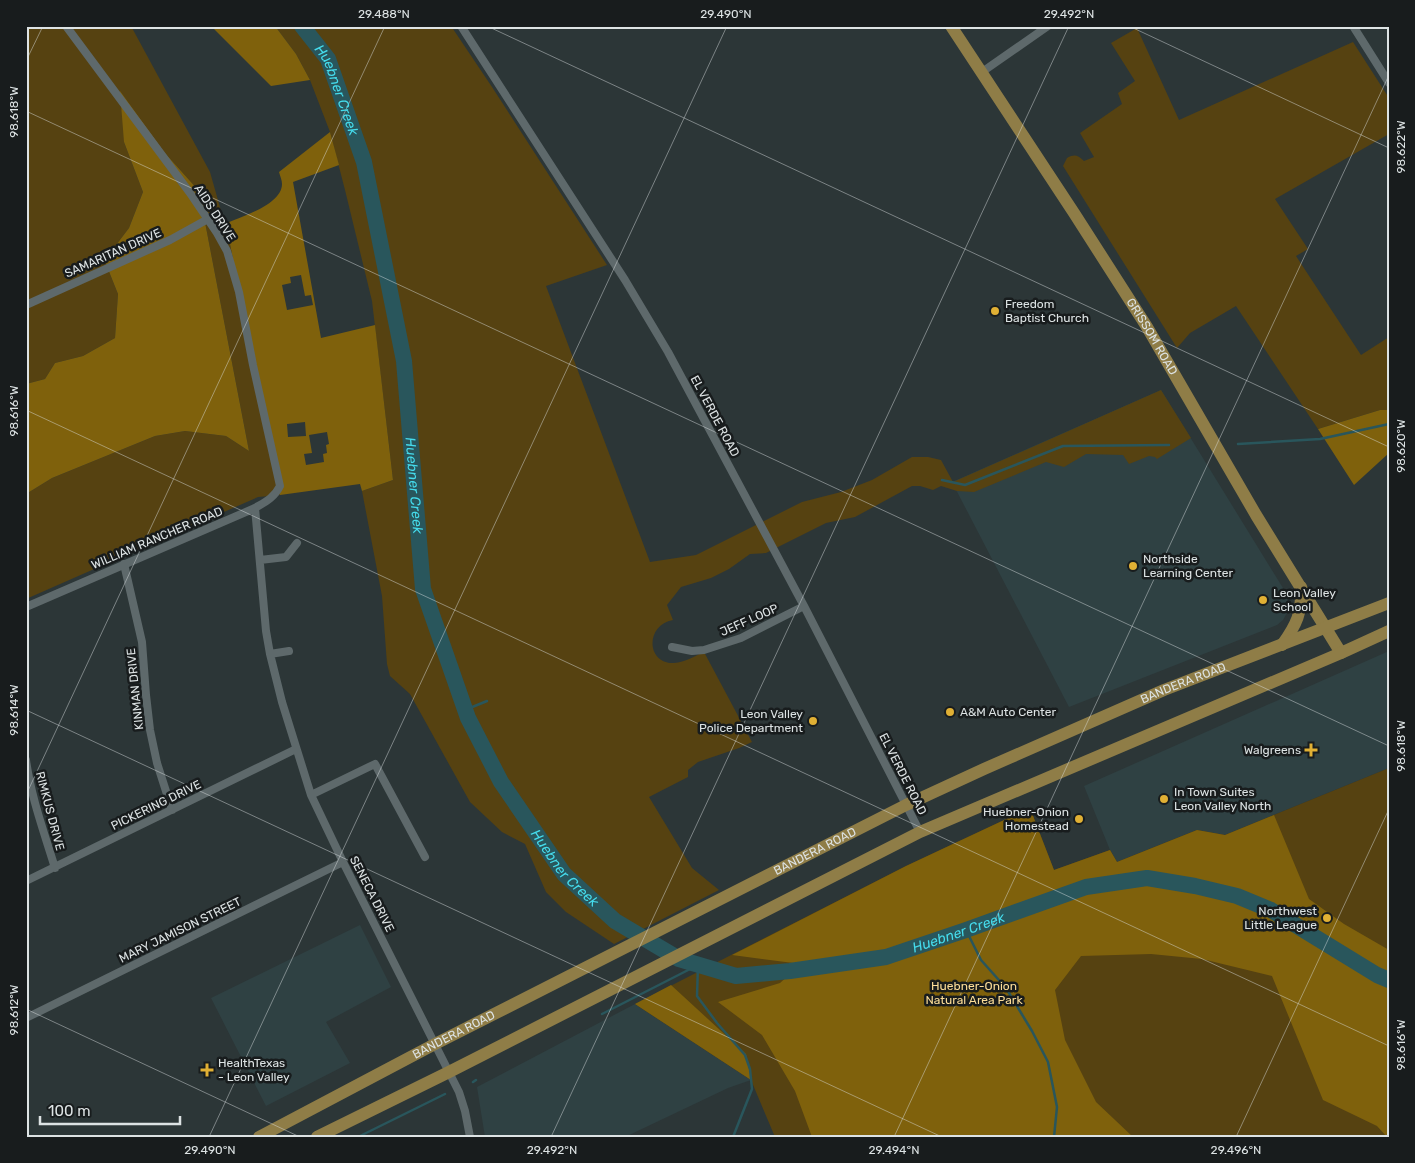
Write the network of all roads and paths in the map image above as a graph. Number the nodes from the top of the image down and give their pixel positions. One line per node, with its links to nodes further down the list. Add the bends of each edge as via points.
1 (66, 26): 8 (street, AIDS DRIVE)
2 (461, 26): 18 (street, EL VERDE ROAD, via 668,352)
3 (951, 26): 6 (main road, GRISSOM ROAD)
4 (1048, 26): 6 (street)
5 (1353, 26): 7 (street)
6 (982, 72): 15 (main road, GRISSOM ROAD, via 1147,327)
7 (1389, 83)
8 (208, 219): 9 (street, SAMARITAN DRIVE, via 170,240); 10 (street, AIDS DRIVE, via 226,251 239,292)
9 (26, 305)
10 (277, 474): 11 (street, WILLIAM RANCHER ROAD, via 280,486 277,493)
11 (255, 508): 13 (street, SENECA DRIVE); 14 (street, WILLIAM RANCHER ROAD)
12 (298, 543): 13 (street, via 286,557)
13 (260, 560): 25 (street, SENECA DRIVE)
14 (124, 564): 17 (street, WILLIAM RANCHER ROAD); 30 (street, KINMAN DRIVE, via 142,642 150,730)
15 (1301, 587): 19 (main road, GRISSOM ROAD); 21 (main road, via 1298,618)
16 (1389, 603): 19 (main road, BANDERA ROAD)
17 (26, 606)
18 (804, 606): 22 (street, JEFF LOOP, via 741,638 704,650); 29 (street, EL VERDE ROAD)
19 (1326, 628): 21 (main road, BANDERA ROAD); 24 (main road, GRISSOM ROAD)
20 (1389, 632): 24 (main road)
21 (1282, 645): 29 (main road, BANDERA ROAD, via 1164,690)
22 (672, 647)
23 (289, 650): 25 (street)
24 (1342, 653): 31 (main road)
25 (270, 654): 26 (street, SENECA DRIVE)
26 (296, 748): 28 (street, SENECA DRIVE); 30 (street, PICKERING DRIVE)
27 (26, 760): 34 (street, RIMKUS DRIVE)
28 (312, 795): 32 (street, via 375,764); 33 (street, SENECA DRIVE)
29 (906, 805): 31 (street, EL VERDE ROAD); 37 (main road, BANDERA ROAD)
30 (172, 810): 34 (street, PICKERING DRIVE)
31 (920, 832): 38 (main road)
32 (425, 857)
33 (344, 862): 36 (street, MARY JAMISON STREET); 37 (street, SENECA DRIVE)
34 (55, 868): 35 (street, PICKERING DRIVE)
35 (26, 881)
36 (26, 1018)
37 (435, 1044): 38 (street, SENECA DRIVE); 39 (main road, BANDERA ROAD)
38 (449, 1072): 40 (main road); 41 (street, SENECA DRIVE, via 459,1092)
39 (259, 1137)
40 (317, 1137)
41 (470, 1137)

